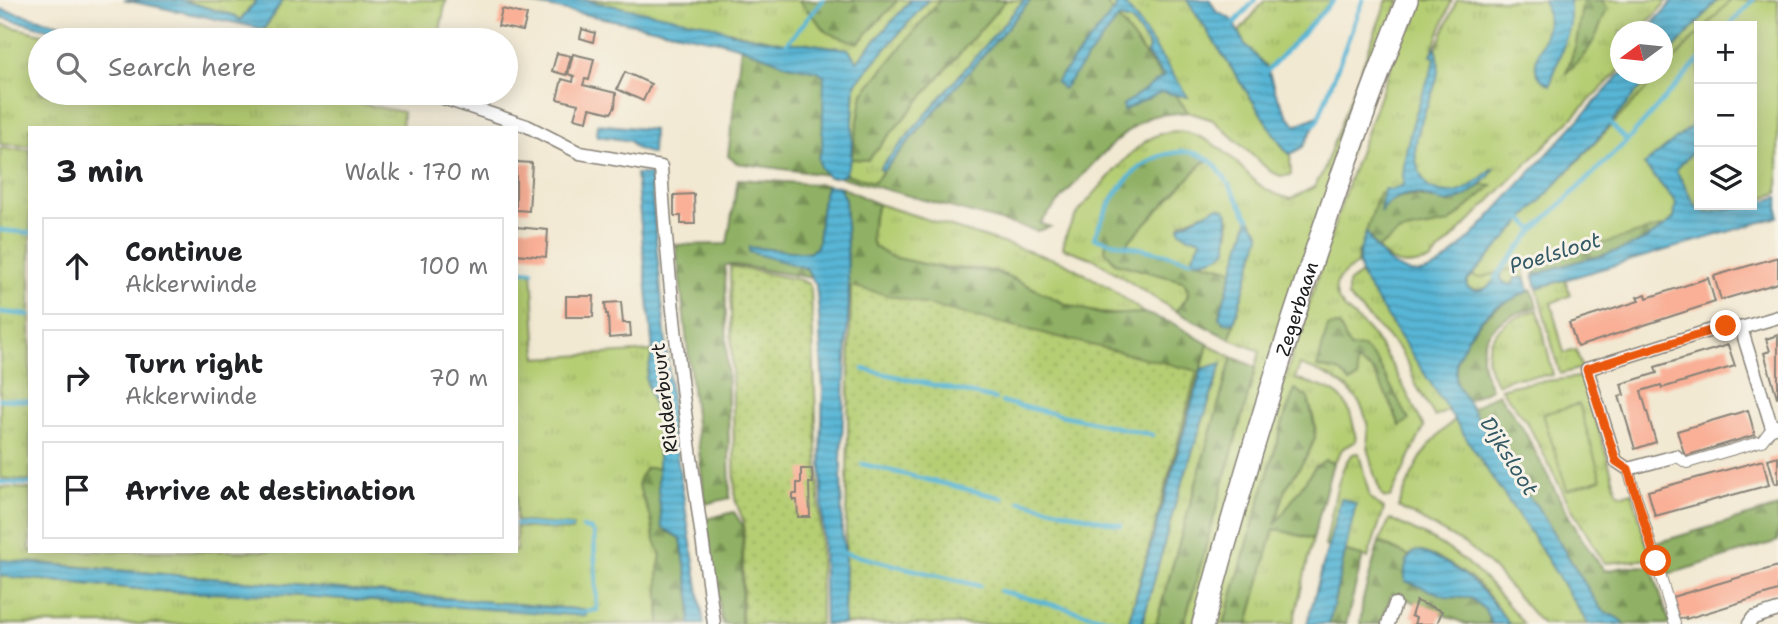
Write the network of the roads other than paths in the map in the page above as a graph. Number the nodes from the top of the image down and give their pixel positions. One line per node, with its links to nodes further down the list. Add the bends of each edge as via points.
1 (1407, 0): 11 (main road, Zegerbaan, via 1280,362)
2 (465, 105): 10 (street, Ridderbuurt, via 517,122 580,153 661,167 685,428)
3 (1778, 317): 4 (street)
4 (1741, 328): 5 (street); 7 (street, via 1724,326 1587,369 1616,461)
5 (1775, 427): 6 (street, via 1762,441 1687,463)
6 (1676, 456): 7 (street)
7 (1628, 469): 13 (street)
8 (1395, 604): 12 (street)
9 (1778, 610): 14 (street, via 1753,618)
10 (715, 624)
11 (1203, 624)
12 (1388, 624)
13 (1675, 624)
14 (1749, 624)

